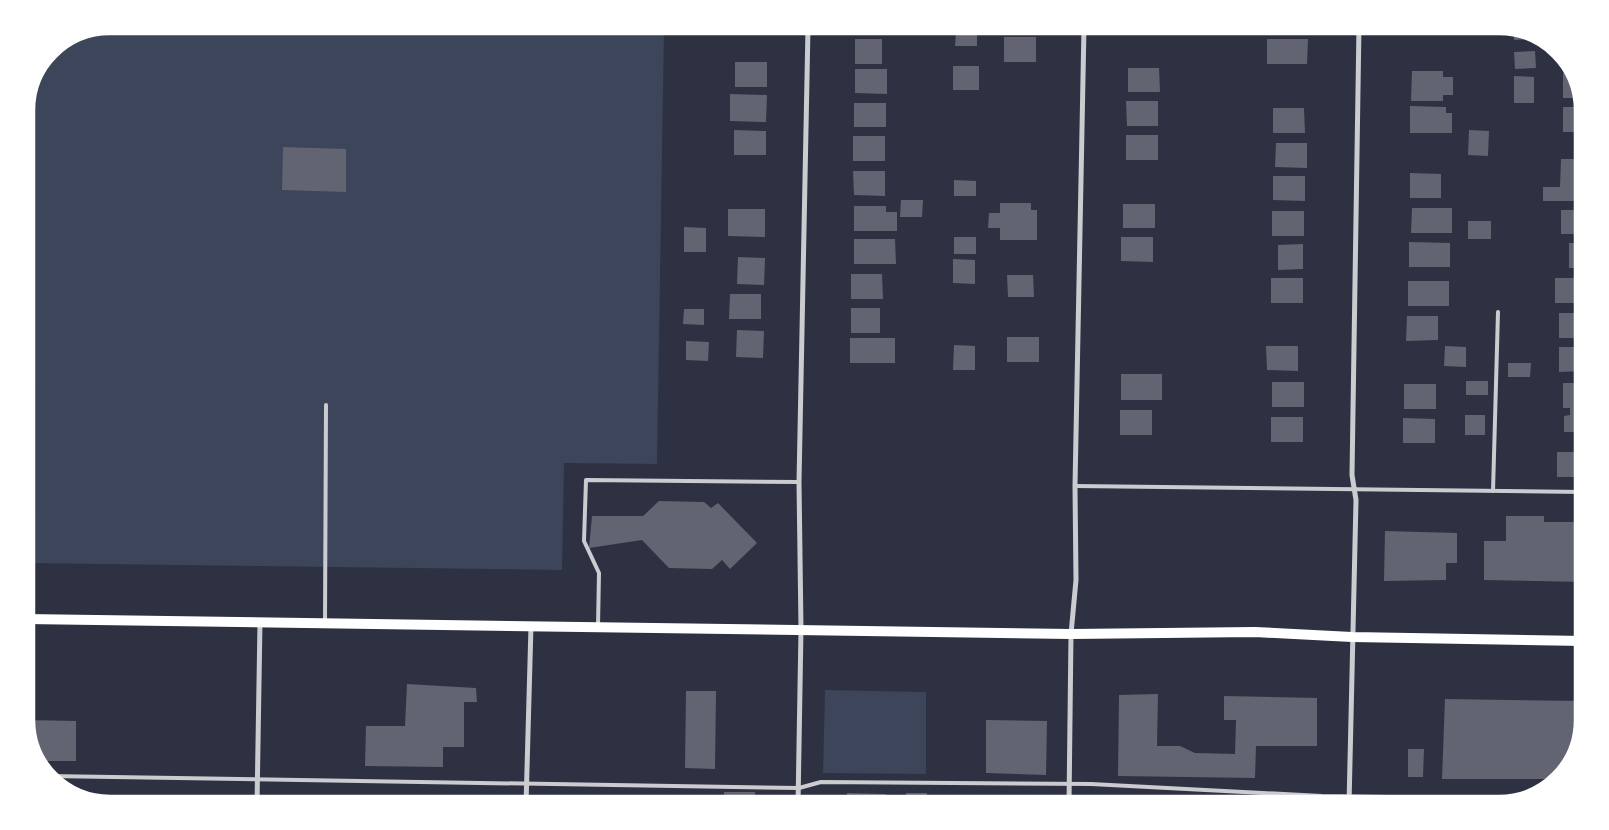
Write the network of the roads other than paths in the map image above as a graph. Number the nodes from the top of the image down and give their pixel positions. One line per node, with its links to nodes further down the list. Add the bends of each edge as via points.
1 (808, 34): 6 (street)
2 (1084, 34): 7 (street)
3 (1359, 34): 8 (street)
4 (1498, 312): 9 (lane)
5 (326, 405): 13 (lane)
6 (799, 482): 15 (lane, via 586,480 584,541 599,573); 16 (street)
7 (1075, 486): 8 (lane); 17 (street, via 1076,580)
8 (1354, 489): 9 (lane); 18 (street)
9 (1493, 491): 10 (lane)
10 (1575, 492)
11 (34, 619): 12 (main road)
12 (260, 622): 13 (main road); 21 (street)
13 (325, 623): 14 (main road)
14 (531, 626): 15 (main road); 22 (street)
15 (598, 626): 16 (main road)
16 (801, 629): 17 (main road); 24 (street)
17 (1071, 634): 18 (main road, via 1255,632); 23 (street)
18 (1352, 637): 19 (main road); 30 (street)
19 (1575, 641)
20 (59, 776): 21 (lane)
21 (257, 779): 22 (lane); 25 (street)
22 (527, 784): 24 (lane); 26 (street)
23 (1070, 784): 24 (lane, via 821,782); 28 (street); 29 (lane)
24 (799, 788): 27 (street)
25 (257, 796)
26 (526, 796)
27 (799, 796)
28 (1069, 796)
29 (1328, 796)
30 (1349, 796)

